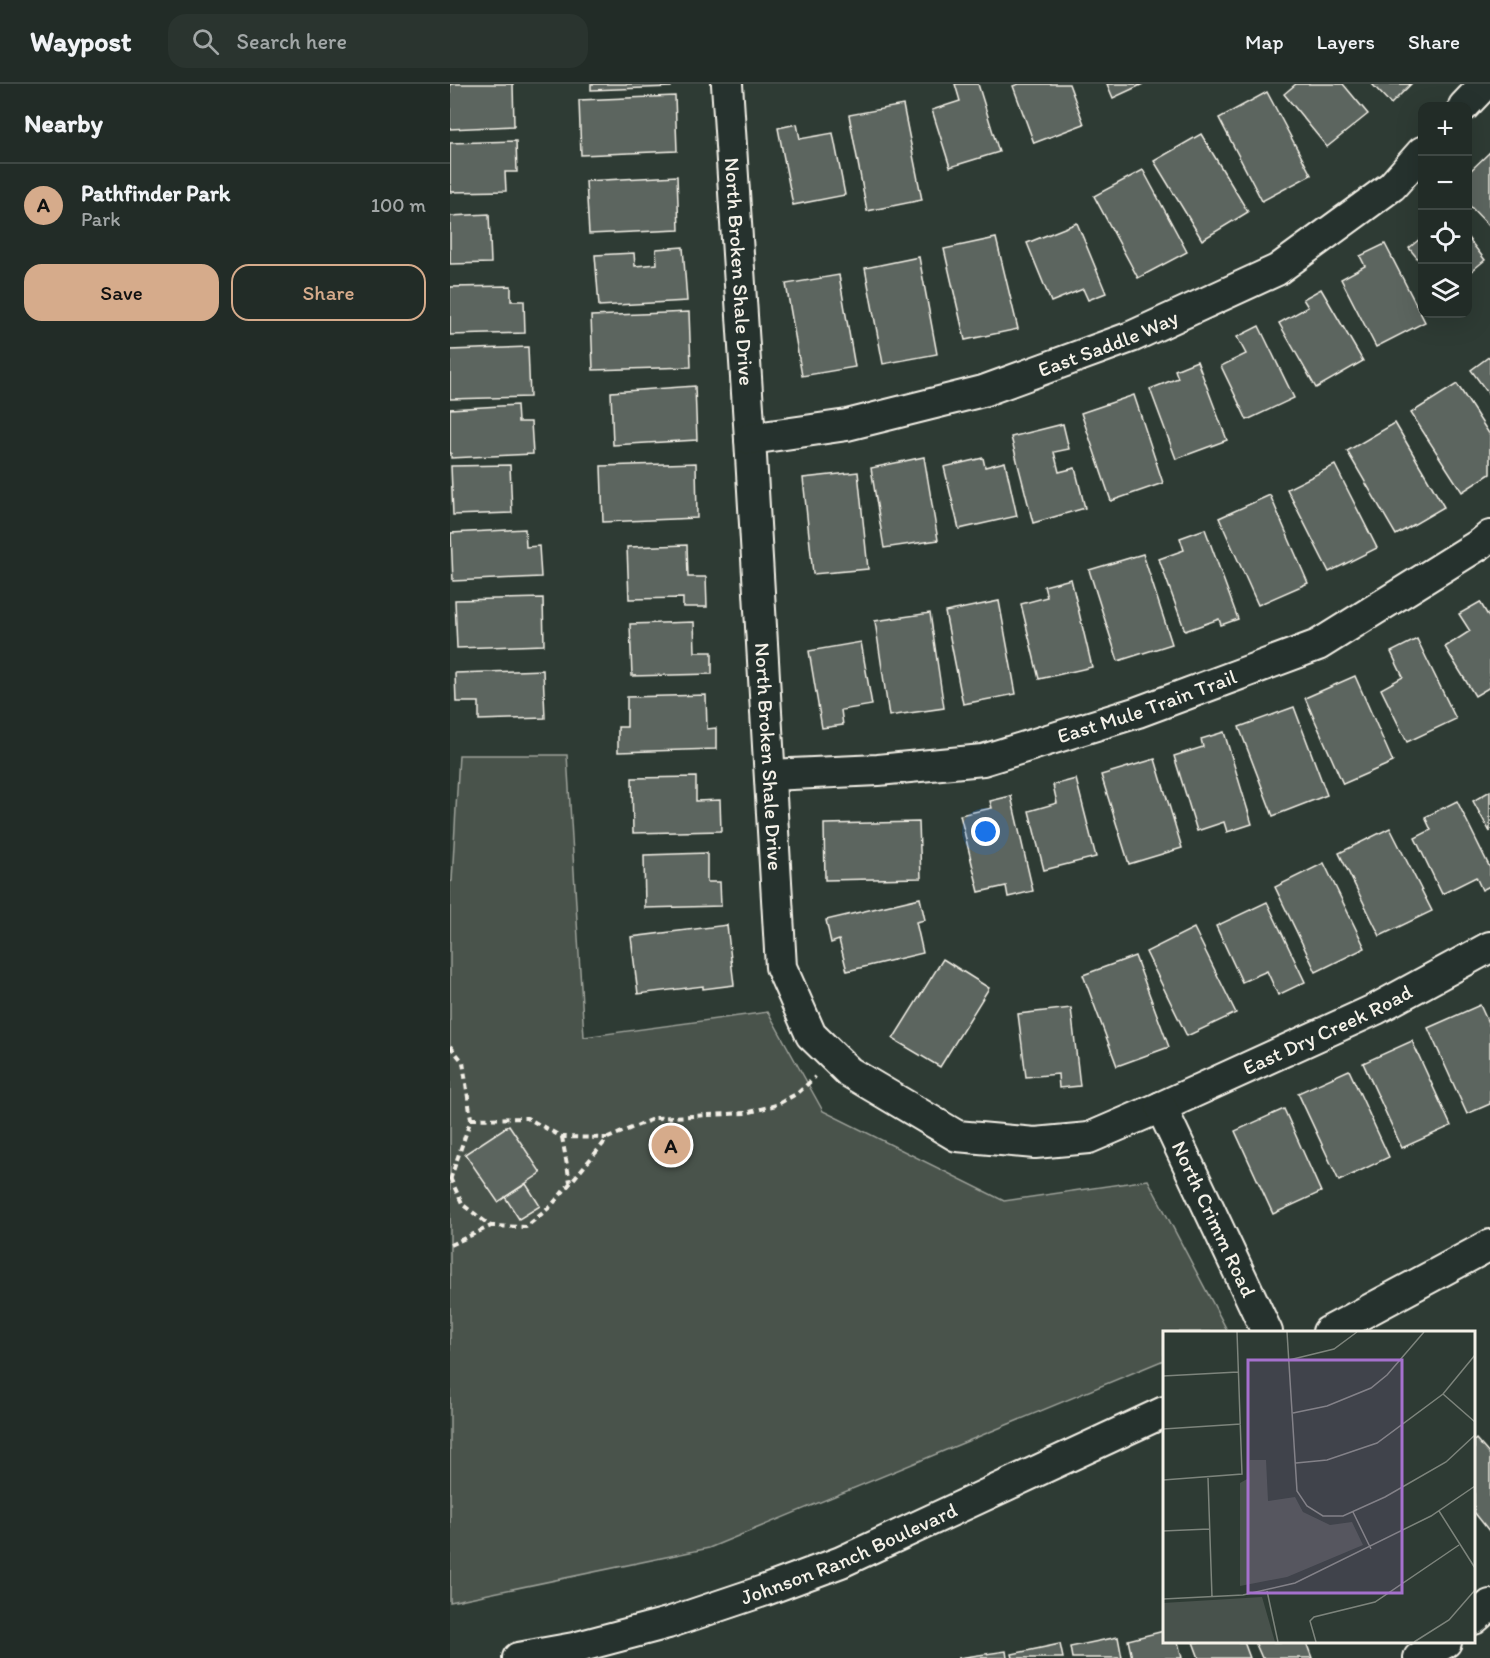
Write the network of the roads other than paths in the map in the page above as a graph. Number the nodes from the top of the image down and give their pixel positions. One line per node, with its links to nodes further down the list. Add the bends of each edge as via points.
1 (727, 84): 5 (street, North Broken Shale Drive)
2 (1485, 84): 3 (street)
3 (1468, 102)
4 (1418, 156): 5 (street, East Saddle Way, via 1392,186 1277,270 1131,337 982,391 847,425)
5 (750, 439): 7 (street, North Broken Shale Drive)
6 (1490, 536): 7 (street, East Mule Train Trail, via 1318,645 1138,712 982,760)
7 (770, 775): 9 (street, North Broken Shale Drive, via 781,967 811,1035 849,1072 957,1136 1035,1143 1089,1138)
8 (1490, 947): 9 (street, East Dry Creek Road, via 1376,1009)
9 (1161, 1107): 11 (street, North Crimm Road)
10 (1490, 1245): 12 (street)
11 (1268, 1331)
12 (1330, 1331)
13 (1163, 1412): 17 (street, Johnson Ranch Boulevard, via 841,1562)
14 (1490, 1605): 15 (street)
15 (1475, 1617)
16 (1443, 1643): 19 (street)
17 (575, 1653): 18 (street, Johnson Ranch Boulevard)
18 (518, 1658)
19 (1419, 1658)

